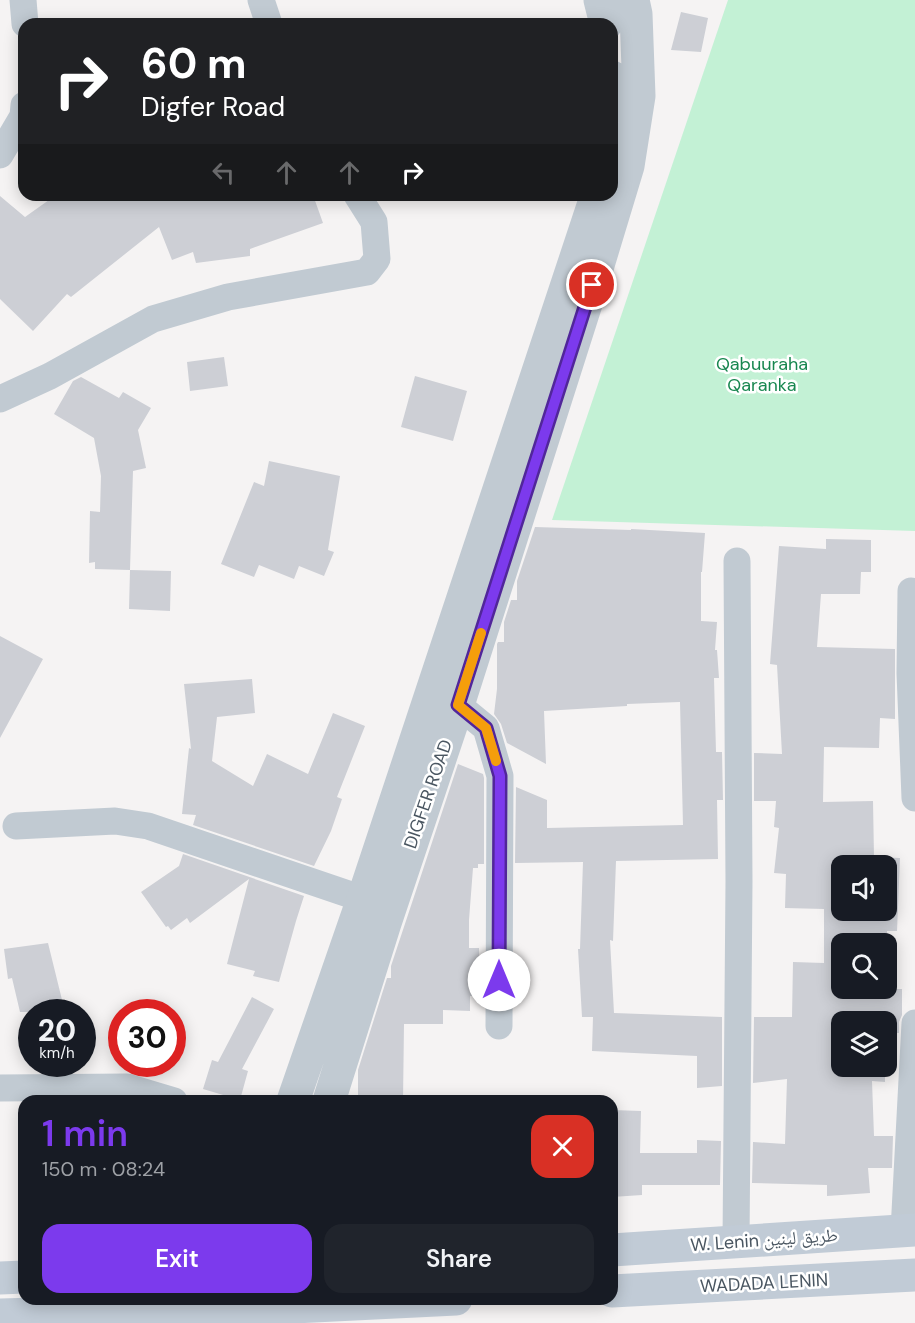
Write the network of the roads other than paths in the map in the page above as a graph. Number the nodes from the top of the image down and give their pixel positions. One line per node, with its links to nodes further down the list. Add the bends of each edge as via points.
1 (23, 0): 5 (street)
2 (261, 0): 6 (street)
3 (600, 0): 4 (street, DIGFER ROAD)
4 (629, 10): 9 (street, DIGFER ROAD, via 639,96 628,166)
5 (24, 18)
6 (267, 18)
7 (18, 124): 8 (street)
8 (0, 154)
9 (618, 199)
10 (361, 201): 13 (street, via 374,222 377,259 367,272 228,297 153,319)
11 (595, 201): 19 (street, DIGFER ROAD)
12 (617, 201): 16 (street, DIGFER ROAD)
13 (0, 399)
14 (737, 561): 27 (street, via 740,881)
15 (911, 591): 17 (street)
16 (458, 705): 21 (street, via 486,728 500,776); 25 (street, DIGFER ROAD)
17 (915, 798)
18 (16, 826): 19 (street, via 115,821 148,826)
19 (363, 899): 24 (street, DIGFER ROAD)
20 (915, 1023): 26 (street)
21 (499, 1026)
22 (0, 1088): 23 (street, via 127,1087)
23 (154, 1095)
24 (295, 1095)
25 (331, 1095)
26 (910, 1230): 27 (main road, W. Lenin طريق لينين)
27 (736, 1243): 28 (main road, W. Lenin طريق لينين)
28 (618, 1250)
29 (915, 1275): 32 (main road, WADADA LENIN)
30 (18, 1277): 31 (main road)
31 (0, 1278)
32 (618, 1291)
33 (229, 1305): 37 (main road)
34 (259, 1305): 36 (main road)
35 (368, 1305): 36 (main road)
36 (294, 1310)
37 (0, 1315)

